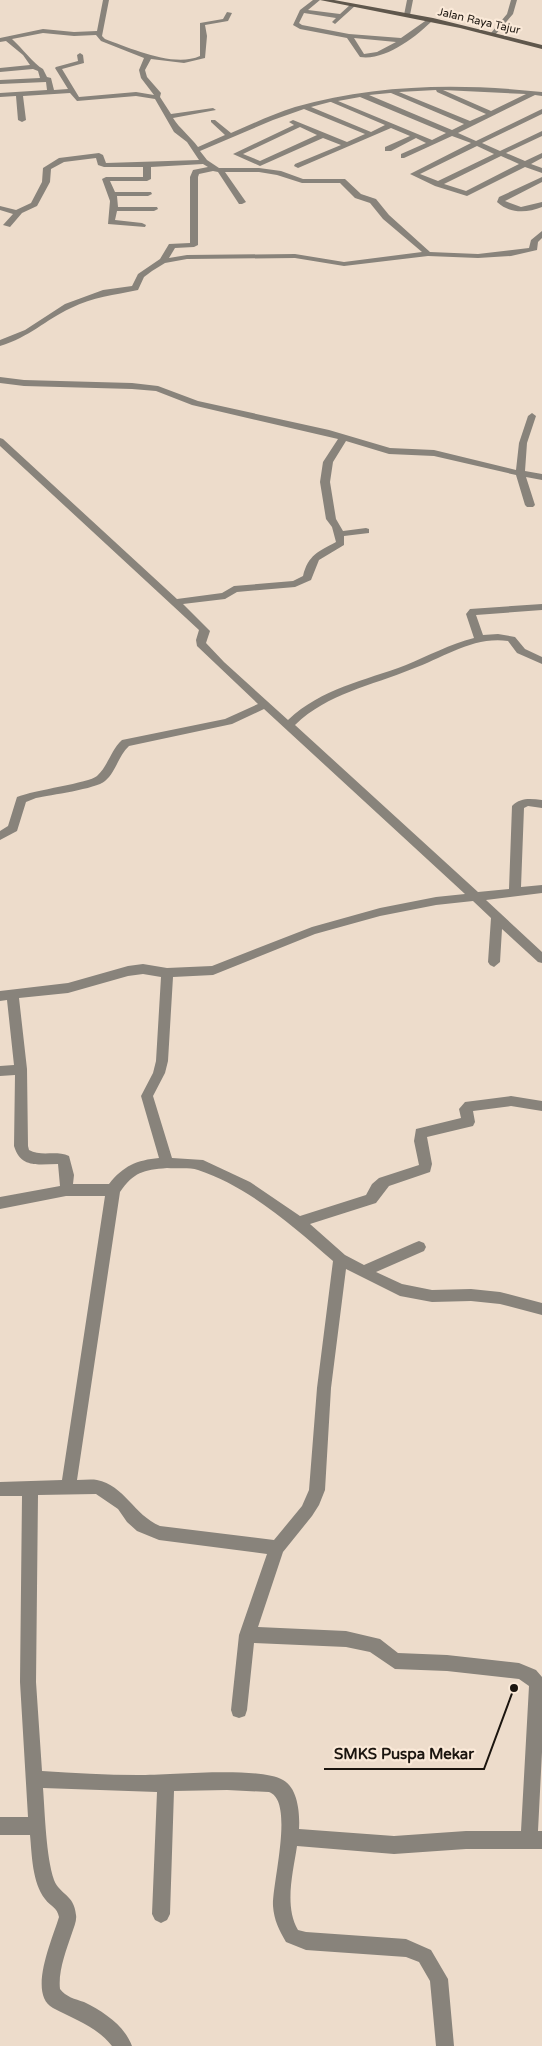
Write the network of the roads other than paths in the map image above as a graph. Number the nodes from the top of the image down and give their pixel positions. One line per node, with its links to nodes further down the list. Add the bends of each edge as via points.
1 (106, 0): 14 (street)
2 (317, 0): 7 (street)
3 (323, 0): 6 (main road, Jalan Raya Tajur)
4 (410, 0): 11 (street)
5 (514, 0): 15 (street, via 511,13)
6 (353, 5): 10 (street); 11 (main road, Jalan Raya Tajur)
7 (310, 6): 8 (street); 10 (street)
8 (302, 11): 10 (street); 13 (street, via 294,24)
9 (229, 12): 21 (street, via 224,20 202,24 204,45 201,59)
10 (342, 14): 13 (street)
11 (407, 15): 12 (main road, Jalan Raya Tajur)
12 (430, 20): 15 (main road, Jalan Raya Tajur); 18 (street)
13 (327, 32): 16 (street)
14 (99, 33): 17 (street, via 43,31); 21 (street, via 103,40)
15 (493, 34): 19 (main road, Jalan Raya Tajur)
16 (349, 36): 18 (street); 18 (street, via 360,54 365,56 382,52)
17 (4, 39): 22 (street, via 25,54)
18 (401, 40)
19 (542, 47)
20 (80, 55): 28 (street, via 82,62 58,68)
21 (148, 57): 35 (street, via 142,73)
22 (34, 67): 23 (street); 24 (street, via 41,70)
23 (0, 70)
24 (44, 80): 25 (street); 30 (street, via 49,79)
25 (0, 82)
26 (435, 89): 27 (street); 29 (street); 43 (street)
27 (481, 89): 32 (street); 37 (street)
28 (72, 91): 30 (street); 35 (street, via 77,99 136,94)
29 (391, 91): 34 (street); 48 (street)
30 (51, 92): 31 (street)
31 (19, 94): 33 (street); 46 (street)
32 (538, 94): 37 (street)
33 (0, 95)
34 (362, 95): 36 (street); 51 (street)
35 (158, 97): 45 (street)
36 (333, 101): 39 (street); 50 (street)
37 (514, 103): 38 (street); 43 (street)
38 (523, 106)
39 (305, 107): 44 (street); 53 (street)
40 (531, 109): 42 (street)
41 (212, 110): 45 (street)
42 (541, 112): 58 (street)
43 (492, 114): 48 (street)
44 (279, 115): 49 (street); 55 (street)
45 (169, 116): 61 (street, via 177,130)
46 (22, 120)
47 (213, 121): 55 (street)
48 (470, 124): 51 (street)
49 (299, 125): 54 (street); 54 (street, via 237,154 260,164)
50 (389, 126): 53 (street); 56 (street)
51 (450, 133): 57 (street); 58 (street)
52 (542, 133): 62 (street)
53 (370, 134): 59 (street)
54 (323, 135): 59 (street)
55 (230, 136): 61 (street)
56 (415, 136): 57 (street); 60 (street)
57 (431, 142): 65 (street)
58 (476, 143): 62 (street); 76 (street, via 414,174)
59 (347, 145): 71 (street)
60 (388, 148)
61 (197, 150): 66 (street)
62 (500, 153): 69 (street); 76 (street)
63 (132, 154): 68 (street)
64 (542, 155): 69 (street)
65 (404, 156)
66 (204, 162): 70 (street); 72 (street)
67 (103, 164): 68 (street); 74 (street, via 102,178); 84 (street, via 99,155 62,160 47,168 46,182 34,204)
68 (131, 164): 70 (street)
69 (525, 164): 73 (street); 76 (street, via 467,194)
70 (148, 165): 74 (street, via 148,179)
71 (298, 166)
72 (217, 170): 79 (street); 88 (street, via 259,170 302,181 342,181 358,196 373,201 386,217); 89 (street, via 196,172 194,244 172,246)
73 (542, 171)
74 (106, 179): 77 (street)
75 (542, 179): 80 (street, via 501,202 523,210)
76 (438, 184)
77 (113, 194): 78 (street); 83 (street)
78 (148, 194)
79 (242, 202)
80 (542, 204)
81 (0, 208): 84 (street)
82 (154, 209): 83 (street)
83 (114, 210): 86 (street, via 111,222)
84 (18, 214): 85 (street)
85 (7, 225)
86 (142, 225)
87 (542, 234): 88 (street, via 534,242 532,254)
88 (428, 254): 89 (street, via 344,264 288,256 207,256)
89 (163, 262): 90 (street, via 141,276 134,288 68,306 28,332)
90 (0, 343)
91 (0, 380): 93 (street, via 153,388 231,412)
92 (532, 416): 95 (street, via 523,443)
93 (344, 437): 95 (street, via 389,451 434,453); 99 (street, via 328,462 326,482 331,519)
94 (0, 441): 100 (street)
95 (520, 474): 96 (street); 97 (street)
96 (542, 477)
97 (530, 505)
98 (366, 531): 99 (street)
99 (340, 534): 100 (street, via 341,543 312,560 308,578 295,584 234,590 225,596)
100 (175, 602): 106 (street, via 205,631 201,644)
101 (542, 607): 102 (street, via 474,611 471,614)
102 (479, 639): 104 (street, via 509,638); 107 (street, via 329,696)
103 (542, 653): 104 (street)
104 (529, 654): 105 (street)
105 (542, 661)
106 (266, 704): 107 (street); 109 (street, via 228,722 126,743 117,749 102,779 21,800 13,828)
107 (288, 725): 112 (street)
108 (542, 804): 111 (street, via 527,802 518,806)
109 (0, 836)
110 (542, 889): 111 (street)
111 (515, 893): 112 (street)
112 (476, 897): 113 (street); 116 (street, via 380,912 312,931 213,970)
113 (498, 917): 114 (street); 115 (street)
114 (542, 959)
115 (494, 962)
116 (167, 973): 117 (street, via 144,969 128,971 68,988); 121 (street, via 162,1061 147,1096)
117 (7, 996): 118 (street)
118 (21, 1069): 119 (street); 122 (street, via 23,1154 33,1159 64,1160)
119 (0, 1071)
120 (542, 1106): 125 (street, via 511,1101 470,1106 466,1109 468,1122 421,1133 425,1168 384,1182 371,1199)
121 (167, 1163): 123 (street, via 148,1164 128,1171); 125 (street, via 198,1164 217,1172 245,1186)
122 (66, 1190): 123 (street); 124 (street)
123 (114, 1190): 130 (street)
124 (0, 1203)
125 (298, 1222): 127 (street)
126 (419, 1247): 128 (street)
127 (340, 1259): 128 (street); 133 (street, via 324,1388 317,1490 310,1506)
128 (363, 1272): 129 (street, via 400,1290 432,1296 490,1297)
129 (542, 1309)
130 (70, 1487): 132 (street); 133 (street, via 97,1487 109,1493 143,1526 159,1533)
131 (0, 1489): 132 (street)
132 (30, 1489): 136 (street, via 28,1682)
133 (277, 1548): 134 (street)
134 (247, 1635): 135 (street); 141 (street, via 346,1638 374,1646 395,1661 519,1670 534,1678 537,1685)
135 (239, 1710)
136 (34, 1779): 137 (street); 139 (street)
137 (166, 1783): 140 (street, via 272,1784 287,1796); 142 (street)
138 (0, 1826): 139 (street)
139 (38, 1826): 143 (street, via 46,1882 52,1894 66,1907 68,1917 50,1989 58,2001 102,2022)
140 (290, 1836): 141 (street, via 394,1845); 144 (street, via 282,1895 286,1928 294,1938 306,1942 406,1948 425,1956 438,1979)
141 (536, 1839)
142 (160, 1914)
143 (124, 2046)
144 (445, 2046)

